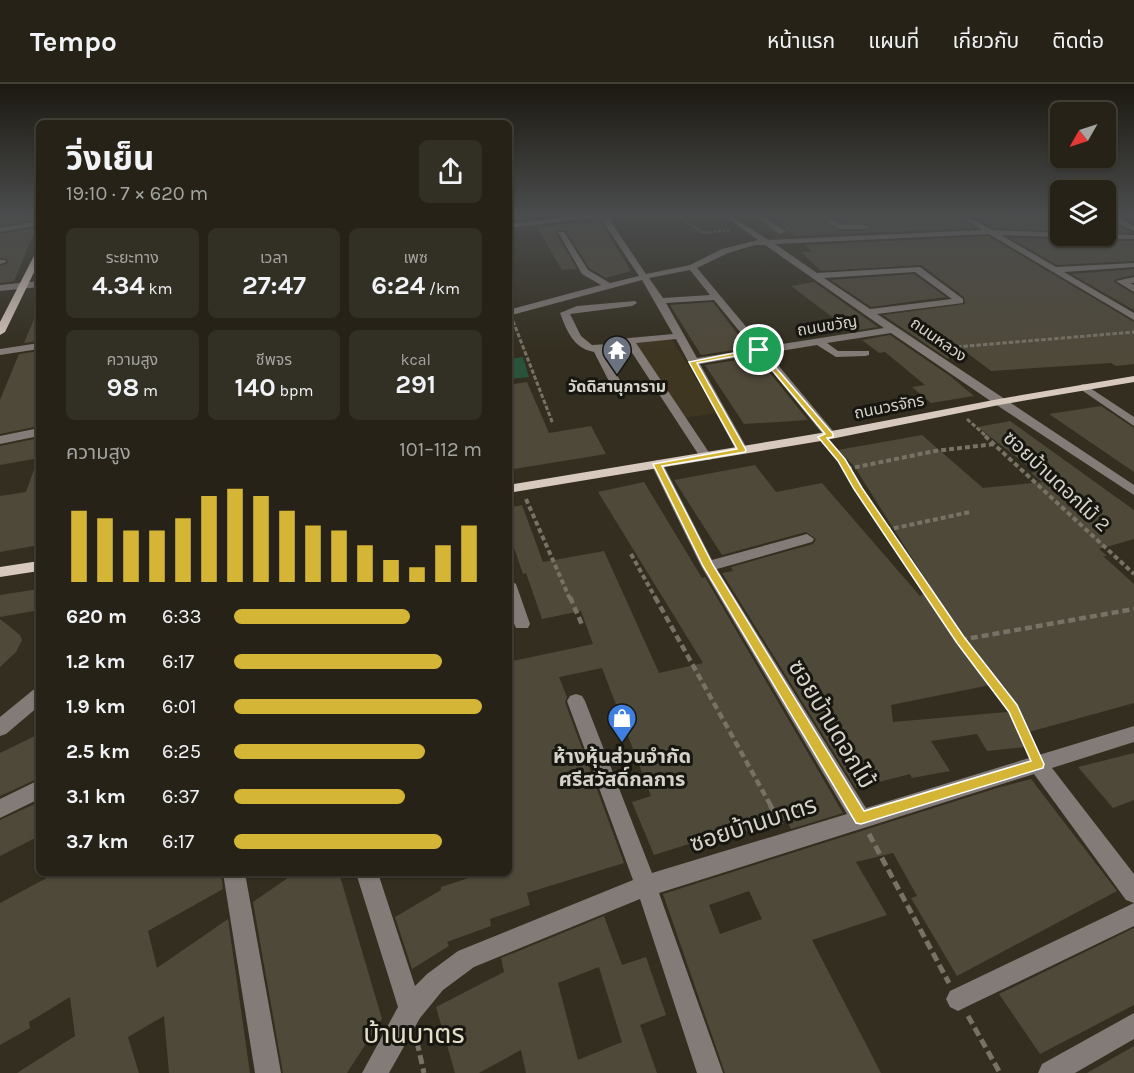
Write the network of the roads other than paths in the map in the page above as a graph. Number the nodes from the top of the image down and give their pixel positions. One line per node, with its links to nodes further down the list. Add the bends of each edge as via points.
1 (36, 260): 14 (main road)
2 (578, 260): 15 (street, via 585,272)
3 (633, 260): 11 (street)
4 (707, 260): 8 (street)
5 (794, 260): 10 (street, ถนนหลวง)
6 (1038, 260): 9 (street)
7 (1134, 265): 9 (street)
8 (692, 267): 11 (street); 18 (street)
9 (1055, 270): 24 (street)
10 (817, 276): 22 (street, ถนนหลวง); 22 (street, via 916,269 960,301)
11 (644, 277): 15 (street); 19 (street)
12 (1134, 280): 17 (street, via 1120,281)
13 (36, 284): 14 (street)
14 (23, 285): 16 (street); 23 (main road)
15 (608, 286): 21 (street)
16 (0, 288)
17 (1134, 289)
18 (718, 297): 19 (street); 32 (street)
19 (660, 301): 27 (street)
20 (632, 303): 31 (street, via 566,313 581,345)
21 (512, 311)
22 (870, 312): 25 (street, ถนนหลวง)
23 (5, 314): 26 (main road)
24 (1134, 317)
25 (896, 329): 28 (street, ถนนขวัญ); 39 (street, ถนนหลวง)
26 (0, 332)
27 (678, 336): 29 (street, via 629,341); 35 (street)
28 (818, 341): 32 (street, ถนนขวัญ); 34 (street, via 836,354)
29 (632, 345): 31 (street); 45 (street)
30 (36, 346): 33 (street)
31 (598, 349): 38 (street)
32 (759, 350): 35 (street, ถนนขวัญ); 42 (street)
33 (0, 352)
34 (865, 353)
35 (693, 362): 44 (street)
36 (1134, 379): 37 (main road, ถนนวรจักร)
37 (1084, 387): 39 (main road, ถนนวรจักร); 40 (street)
38 (621, 393)
39 (999, 402): 42 (main road, ถนนวรจักร); 48 (street, ถนนหลวง)
40 (1134, 422)
41 (36, 433): 43 (street)
42 (826, 436): 44 (main road, ถนนวรจักร)
43 (0, 440)
44 (742, 450): 45 (main road, ถนนวรจักร)
45 (706, 457): 46 (main road, ถนนวรจักร)
46 (657, 464): 47 (main road, ถนนวรจักร); 51 (street, ซอยบ้านดอกไม้)
47 (515, 488)
48 (1134, 491)
49 (807, 539): 51 (street)
50 (36, 566): 52 (main road)
51 (708, 566): 62 (street, ซอยบ้านดอกไม้)
52 (0, 572)
53 (512, 595): 54 (street)
54 (522, 624)
55 (36, 698): 57 (street)
56 (576, 701): 65 (street)
57 (0, 728)
58 (1134, 734): 59 (street, ซอยบ้านบาตร)
59 (1038, 764): 62 (street, ซอยบ้านบาตร); 66 (street)
60 (36, 791): 61 (street)
61 (0, 809)
62 (861, 818): 65 (street, ซอยบ้านบาตร)
63 (235, 876): 71 (street)
64 (369, 876): 69 (street)
65 (646, 886): 69 (street, ซอยบ้านบาตร, via 466,959 435,982); 73 (street)
66 (1134, 892)
67 (1134, 914): 68 (street)
68 (958, 999)
69 (411, 1009): 72 (street, ซอยบ้านบาตร)
70 (1134, 1025): 74 (street)
71 (268, 1073)
72 (375, 1073)
73 (710, 1073)
74 (1051, 1073)

